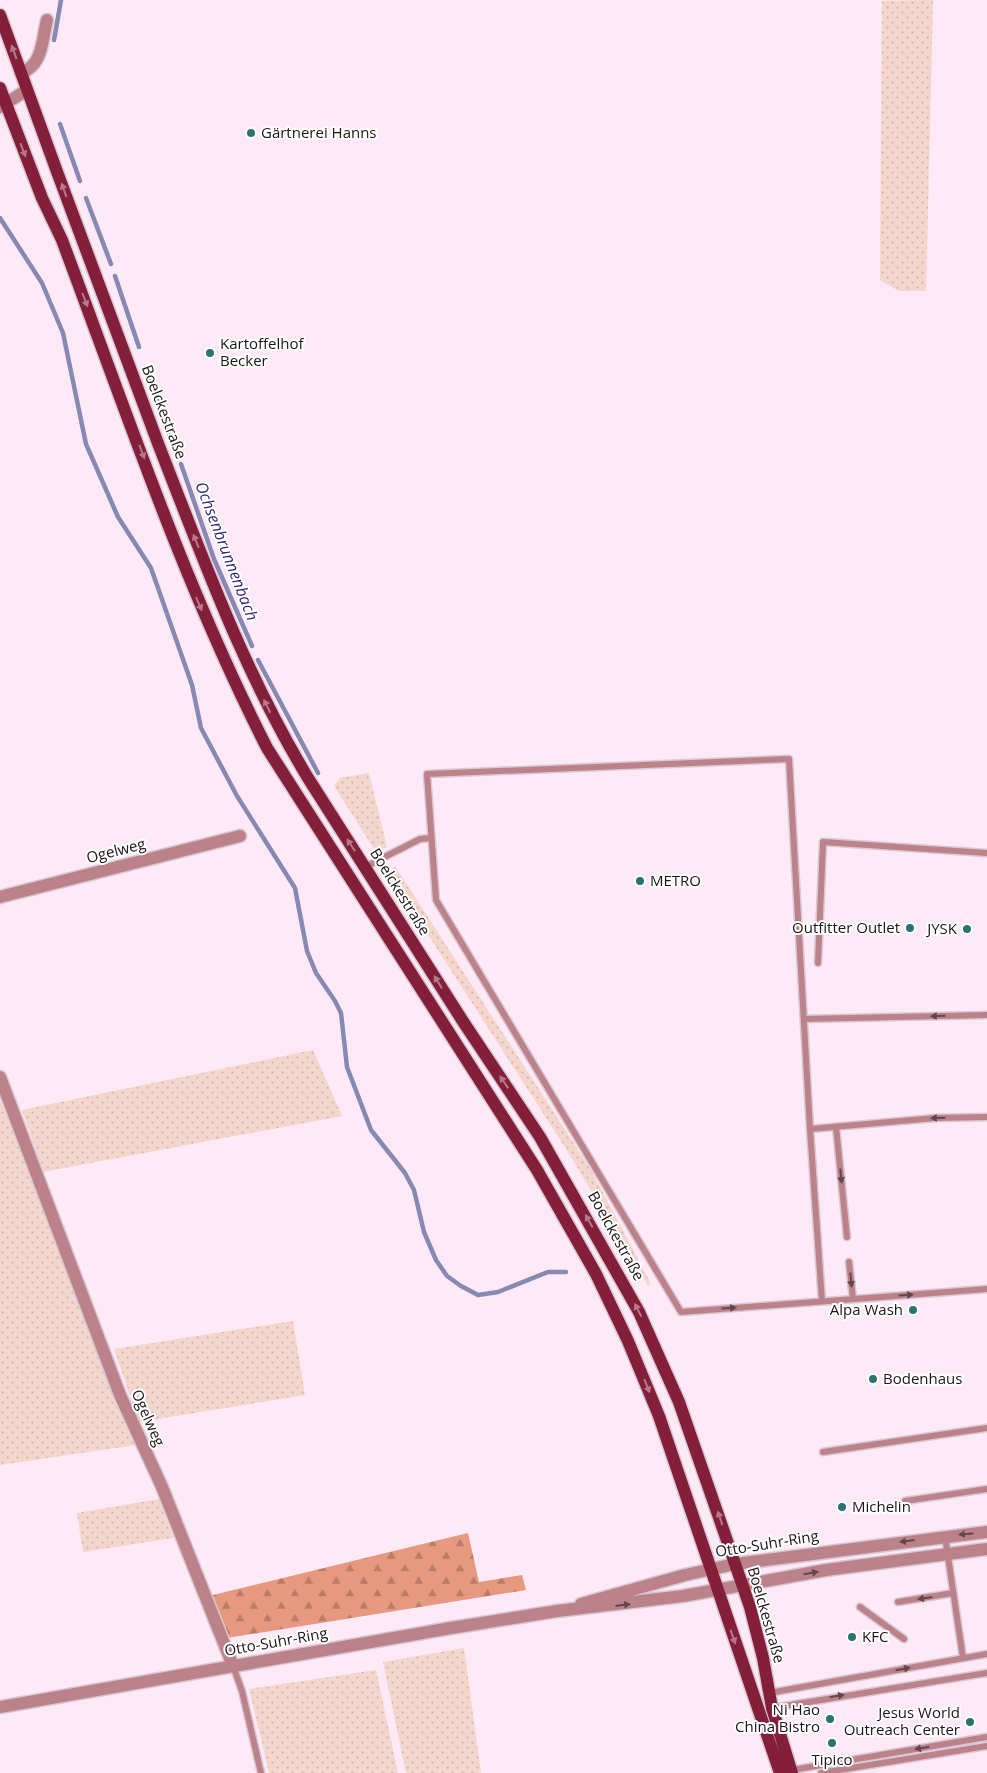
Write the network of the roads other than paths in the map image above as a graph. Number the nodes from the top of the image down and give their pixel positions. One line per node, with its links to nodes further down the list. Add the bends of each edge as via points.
1 (0, 15): 3 (main road, Boelckestraße, one-way to 1)
2 (47, 20): 3 (street, via 37,62)
3 (22, 73): 4 (main road, Boelckestraße)
4 (27, 90): 5 (street); 9 (main road, Boelckestraße, one-way to 4, via 277,726 243,657 148,416)
5 (2, 97): 32 (main road, one-way to 32, via 62,240 195,594 232,678 267,748 537,1170 596,1274 644,1376)
6 (240, 836): 10 (street, Ogelweg)
7 (431, 838): 9 (lane, via 420,839); 13 (lane, via 427,774 789,759); 22 (lane, one-way to 22, via 436,900 681,1312)
8 (987, 853): 11 (lane, via 824,842)
9 (365, 867): 31 (main road, Boelckestraße, one-way to 9, via 679,1402 639,1312 540,1137)
10 (0, 897)
11 (818, 963)
12 (987, 1015): 13 (lane, one-way to 13)
13 (804, 1020): 17 (lane)
14 (0, 1077): 42 (street, Ogelweg, via 120,1395 162,1487)
15 (987, 1117): 16 (lane, one-way to 16, via 934,1118)
16 (836, 1127): 17 (lane); 18 (lane, one-way to 18)
17 (810, 1129): 22 (lane)
18 (847, 1237)
19 (849, 1262): 21 (lane, one-way to 21)
20 (987, 1289): 21 (lane, one-way to 20)
21 (853, 1299): 22 (lane)
22 (822, 1301)
23 (987, 1428): 24 (lane)
24 (823, 1452)
25 (987, 1489): 26 (lane)
26 (905, 1501)
27 (987, 1532): 28 (street, Otto-Suhr-Ring, one-way to 28)
28 (945, 1536): 30 (lane); 31 (street, Otto-Suhr-Ring, one-way to 31)
29 (987, 1549): 30 (street, Otto-Suhr-Ring)
30 (947, 1554): 33 (street, Otto-Suhr-Ring, one-way to 30, via 826,1570); 35 (lane)
31 (735, 1564): 32 (street, Otto-Suhr-Ring); 33 (main road, Boelckestraße)
32 (710, 1569): 34 (main road); 38 (street, Otto-Suhr-Ring)
33 (742, 1586): 34 (street, Otto-Suhr-Ring); 44 (main road, Boelckestraße, via 761,1646)
34 (717, 1591): 38 (street, Otto-Suhr-Ring, one-way to 34); 49 (main road, one-way to 49)
35 (953, 1593): 36 (lane, one-way to 36); 41 (lane)
36 (898, 1602)
37 (860, 1606): 39 (lane)
38 (557, 1611): 42 (street, Otto-Suhr-Ring)
39 (904, 1639)
40 (987, 1654): 41 (lane)
41 (962, 1658): 44 (lane, one-way to 41)
42 (233, 1666): 45 (street, Otto-Suhr-Ring); 50 (lane, Ogelweg)
43 (987, 1672): 46 (lane, one-way to 43)
44 (768, 1693): 46 (main road, Boelckestraße)
45 (0, 1708)
46 (772, 1708): 49 (main road, Boelckestraße)
47 (987, 1737): 49 (lane, one-way to 49)
48 (987, 1746): 51 (lane)
49 (788, 1772)
50 (262, 1773)
51 (822, 1773)

